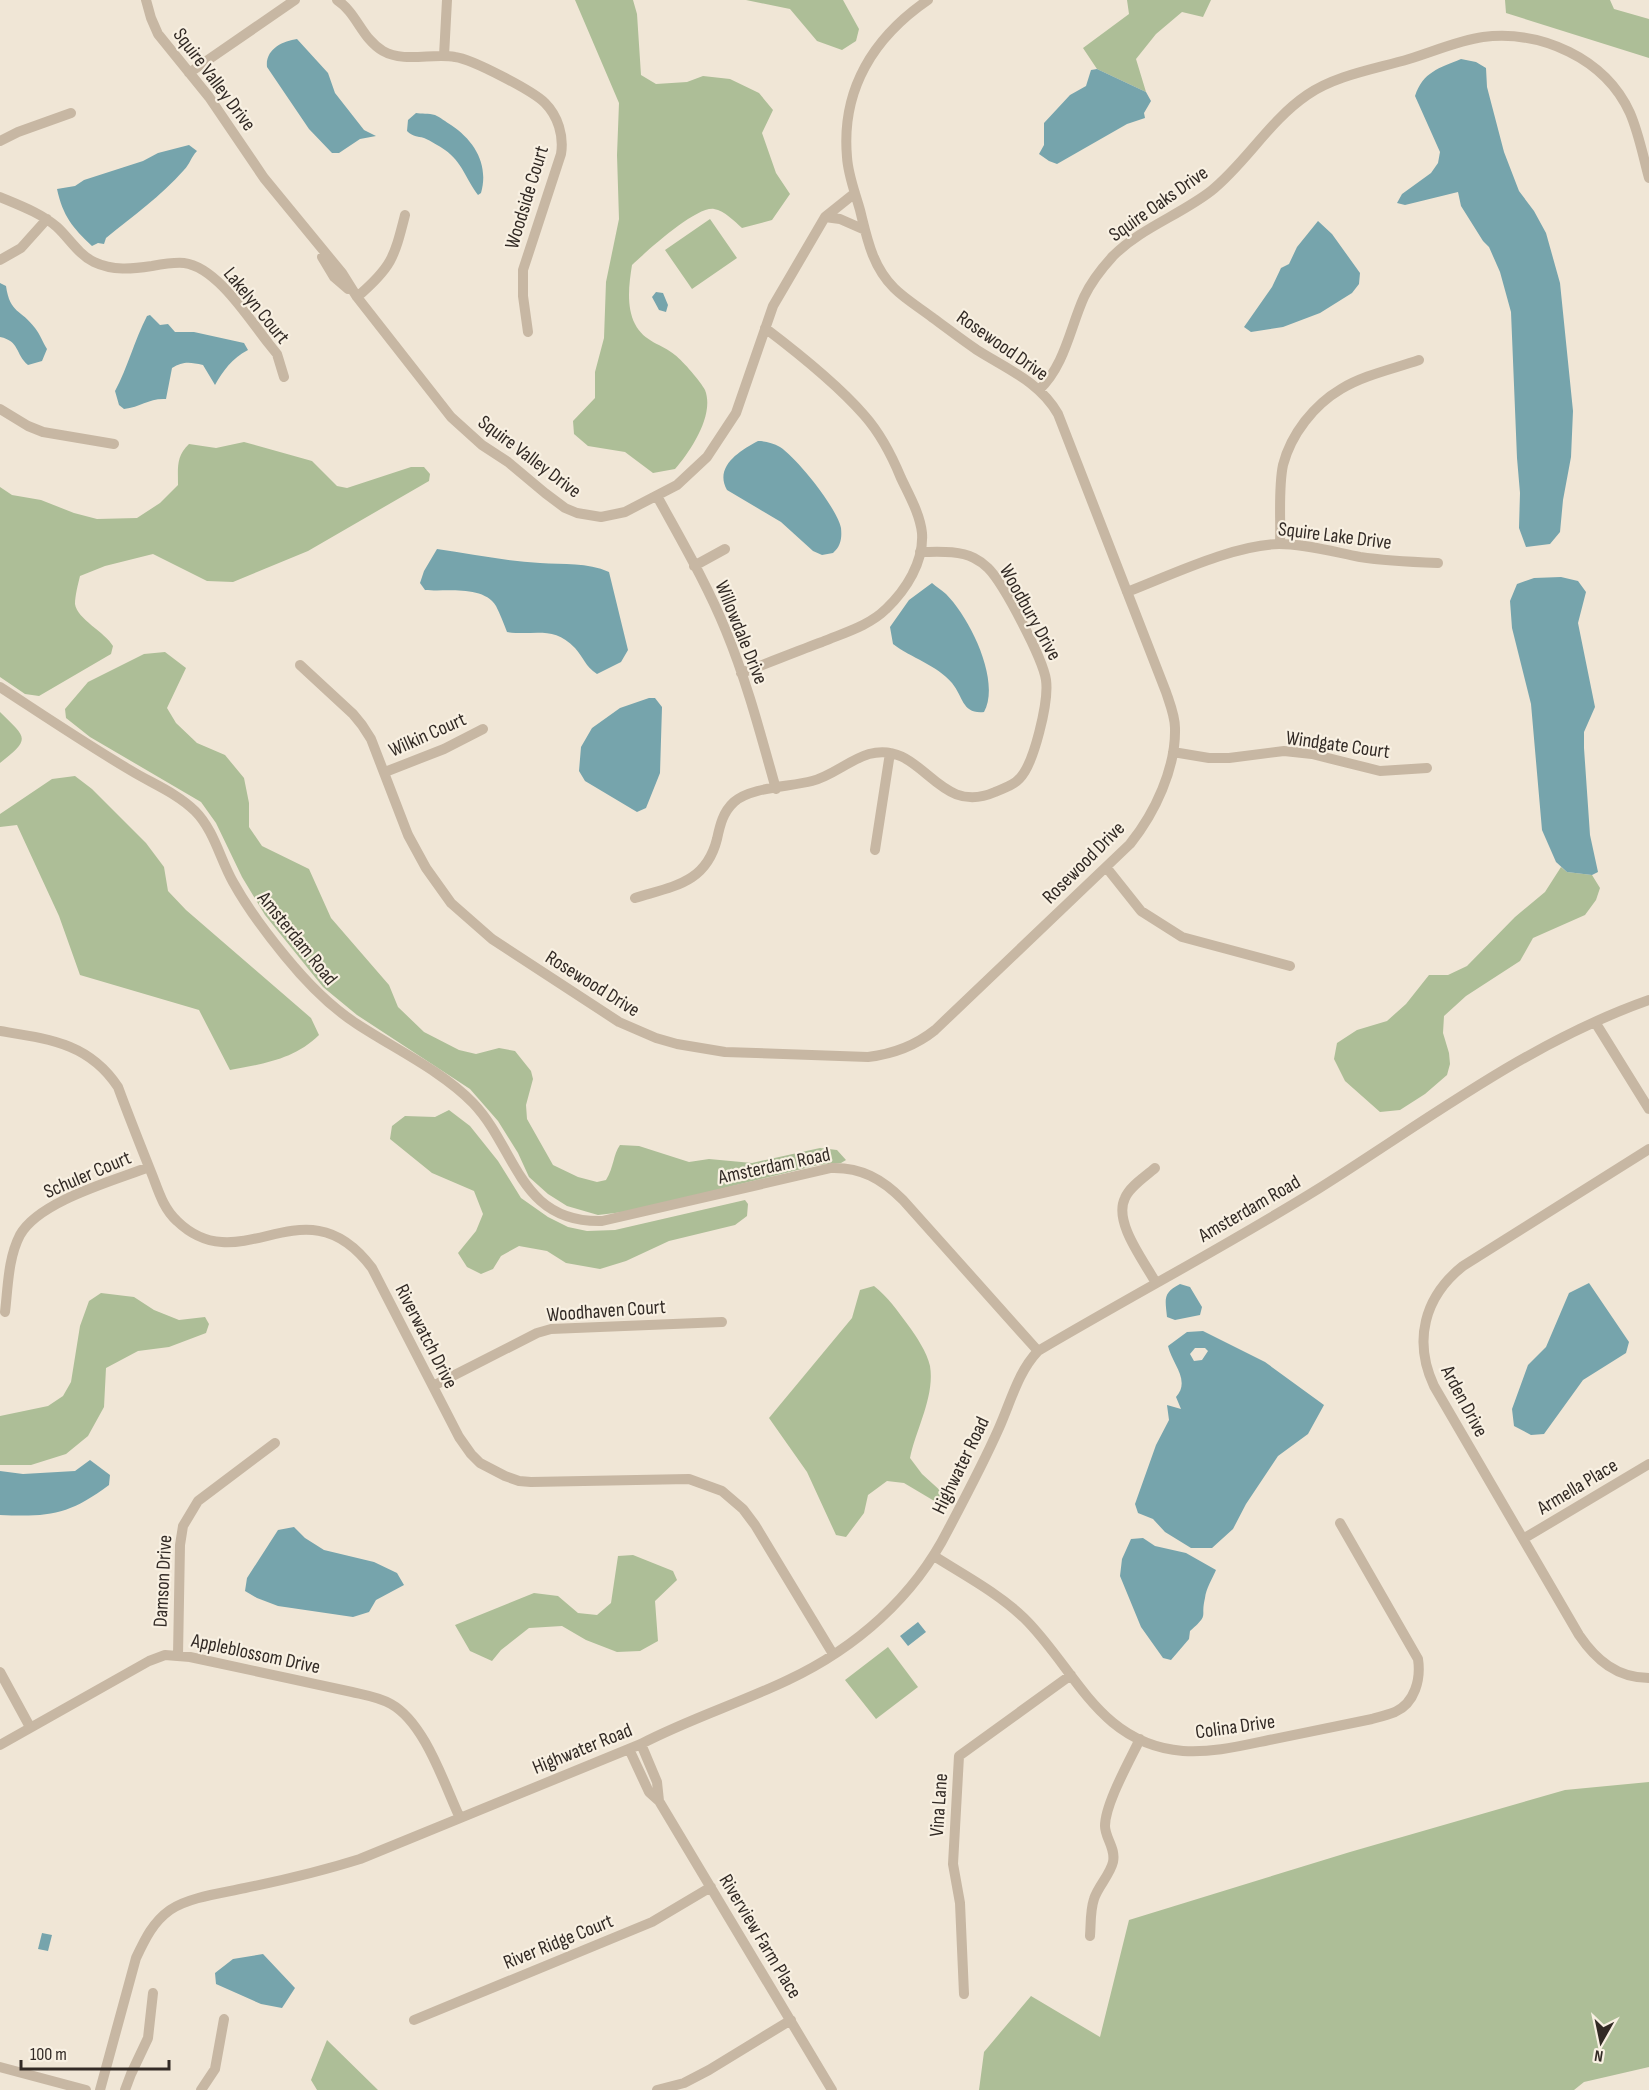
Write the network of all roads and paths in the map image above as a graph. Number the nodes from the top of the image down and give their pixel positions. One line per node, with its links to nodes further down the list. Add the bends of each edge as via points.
1 (146, 0): 7 (street, Squire Valley Drive, via 158,34)
2 (337, 0): 6 (street, Woodside Court, via 383,51 399,56)
3 (447, 0): 6 (street)
4 (928, 0): 11 (street, Rosewood Drive, via 880,43 864,65 855,88 846,142)
5 (292, 2): 7 (street)
6 (444, 56): 20 (street, Woodside Court, via 479,64 544,102 557,121 561,154 523,270)
7 (189, 73): 18 (street, Squire Valley Drive)
8 (71, 113): 9 (street)
9 (0, 141)
10 (1649, 178): 23 (street, Squire Oaks Drive, via 1632,119 1615,90 1584,60 1550,44 1528,38 1480,37 1340,80 1308,94 1210,191 1113,256 1088,291 1054,373)
11 (855, 193): 14 (street, Squire Valley Drive); 16 (street, Rosewood Drive)
12 (0, 197): 15 (street, Lakelyn Court)
13 (405, 214): 18 (street, via 390,264)
14 (825, 217): 16 (street); 19 (street, Squire Valley Drive, via 773,306)
15 (47, 219): 17 (street, via 21,248); 22 (street, Lakelyn Court, via 93,262 125,270 185,263 211,274 277,354)
16 (865, 230): 23 (street, Rosewood Drive, via 873,258 892,286)
17 (0, 260)
18 (357, 297): 26 (street, Squire Valley Drive, via 451,417 565,508 590,517 612,516)
19 (765, 328): 26 (street, Squire Valley Drive, via 736,413 722,437 694,470); 29 (street, via 807,362 876,430 917,513 922,534)
20 (528, 332)
21 (1419, 360): 27 (street, via 1340,389 1306,420 1283,465)
22 (284, 377)
23 (1039, 390): 32 (street, Rosewood Drive, via 1058,414)
24 (0, 409): 25 (street, via 43,432)
25 (114, 444)
26 (657, 496): 31 (street, Willowdale Drive)
27 (1280, 544): 30 (street, Squire Lake Drive); 32 (street, Squire Lake Drive, via 1237,551)
28 (725, 549): 31 (street)
29 (920, 552): 34 (street, via 905,588 875,619); 38 (street, Woodbury Drive, via 964,554 988,568 1042,661 1047,683 1046,706 1023,775 991,794 957,795 905,757)
30 (1438, 563)
31 (694, 566): 34 (street, Willowdale Drive, via 726,630)
32 (1127, 592): 37 (street, Rosewood Drive, via 1171,706)
33 (300, 665): 40 (street, Rosewood Drive, via 362,725)
34 (741, 673): 41 (street, Willowdale Drive)
35 (0, 687): 56 (street, Amsterdam Road, via 195,811 250,911 308,984 356,1024 453,1084 487,1119 525,1185 551,1209 567,1217 602,1221 831,1168 862,1171 888,1184)
36 (483, 729): 40 (street, Wilkin Court)
37 (1173, 752): 39 (street, Windgate Court, via 1219,758 1284,752 1312,754 1380,771); 43 (street, Rosewood Drive, via 1148,817 1130,844)
38 (890, 753): 41 (street, via 871,753 813,781); 42 (street)
39 (1427, 768)
40 (385, 772): 43 (street, Rosewood Drive, via 408,835 426,868 451,903 477,928 619,1022 662,1040 725,1052 868,1057 892,1053 923,1040)
41 (776, 789): 44 (street, via 744,795 733,803 722,818 711,857 696,876)
42 (875, 850)
43 (1106, 867): 45 (street, via 1141,911 1182,937)
44 (635, 898)
45 (1290, 966)
46 (1649, 1000): 47 (street, Amsterdam Road)
47 (1595, 1022): 49 (street); 53 (street, Amsterdam Road, via 1485,1082 1317,1190)
48 (0, 1031): 51 (street, Riverwatch Drive, via 66,1045 96,1061 118,1087)
49 (1649, 1109)
50 (1649, 1149): 61 (street, Arden Drive, via 1463,1266 1443,1284 1429,1309 1423,1340 1428,1374)
51 (149, 1167): 54 (street, Schuler Court, via 54,1204 34,1218 13,1253); 57 (street, Riverwatch Drive, via 161,1198 176,1221 204,1239 235,1243 301,1229 323,1232 348,1243 372,1268)
52 (1155, 1168): 53 (street, via 1131,1188 1121,1210 1123,1224)
53 (1156, 1283): 56 (street, Amsterdam Road)
54 (5, 1312)
55 (722, 1322): 57 (street, Woodhaven Court, via 551,1329)
56 (1038, 1351): 62 (street, Highwater Road, via 1023,1369 999,1429)
57 (434, 1386): 63 (street, Riverwatch Drive, via 467,1449 480,1463 505,1476 531,1482 678,1478 722,1491 755,1525)
58 (275, 1443): 64 (street, Damson Drive, via 198,1501 183,1526)
59 (1649, 1464): 61 (street, Armella Place)
60 (1340, 1523): 69 (street, Colina Drive, via 1418,1659 1419,1680 1402,1707 1372,1719 1211,1751 1164,1748)
61 (1523, 1539): 67 (street, Arden Drive, via 1598,1660 1616,1671)
62 (934, 1556): 63 (street, Highwater Road, via 897,1603); 66 (street, Colina Drive, via 1022,1616)
63 (833, 1654): 70 (street, Highwater Road, via 789,1679)
64 (178, 1655): 68 (street, Appleblossom Drive, via 149,1661); 74 (street, Appleblossom Drive, via 369,1696 392,1705 413,1724)
65 (0, 1672): 68 (street)
66 (1071, 1675): 69 (street, Colina Drive, via 1106,1718); 78 (street, Vina Lane, via 959,1756 953,1864 960,1903)
67 (1649, 1678)
68 (30, 1727): 71 (street, Appleblossom Drive)
69 (1140, 1739): 76 (street, via 1105,1819 1113,1862 1094,1899)
70 (641, 1744): 72 (street, Highwater Road); 73 (street, Riverview Farm Place, via 657,1782)
71 (0, 1745)
72 (629, 1749): 73 (street, Riverview Farm Place, via 649,1792); 74 (street, Highwater Road)
73 (659, 1801): 75 (street, Riverview Farm Place)
74 (460, 1818): 84 (street, Highwater Road, via 320,1872 206,1897 169,1910 146,1937 136,1958)
75 (711, 1887): 80 (street, River Ridge Court, via 652,1922); 81 (street, Riverview Farm Place)
76 (1090, 1936)
77 (153, 1993): 85 (street, via 148,2038)
78 (964, 1994)
79 (224, 2019): 86 (street, via 215,2069)
80 (414, 2019)
81 (791, 2020): 87 (street, via 709,2070 684,2083); 88 (street, Riverview Farm Place)
82 (0, 2067): 83 (street)
83 (86, 2090)
84 (100, 2090)
85 (125, 2090)
86 (201, 2090)
87 (657, 2090)
88 (832, 2090)

